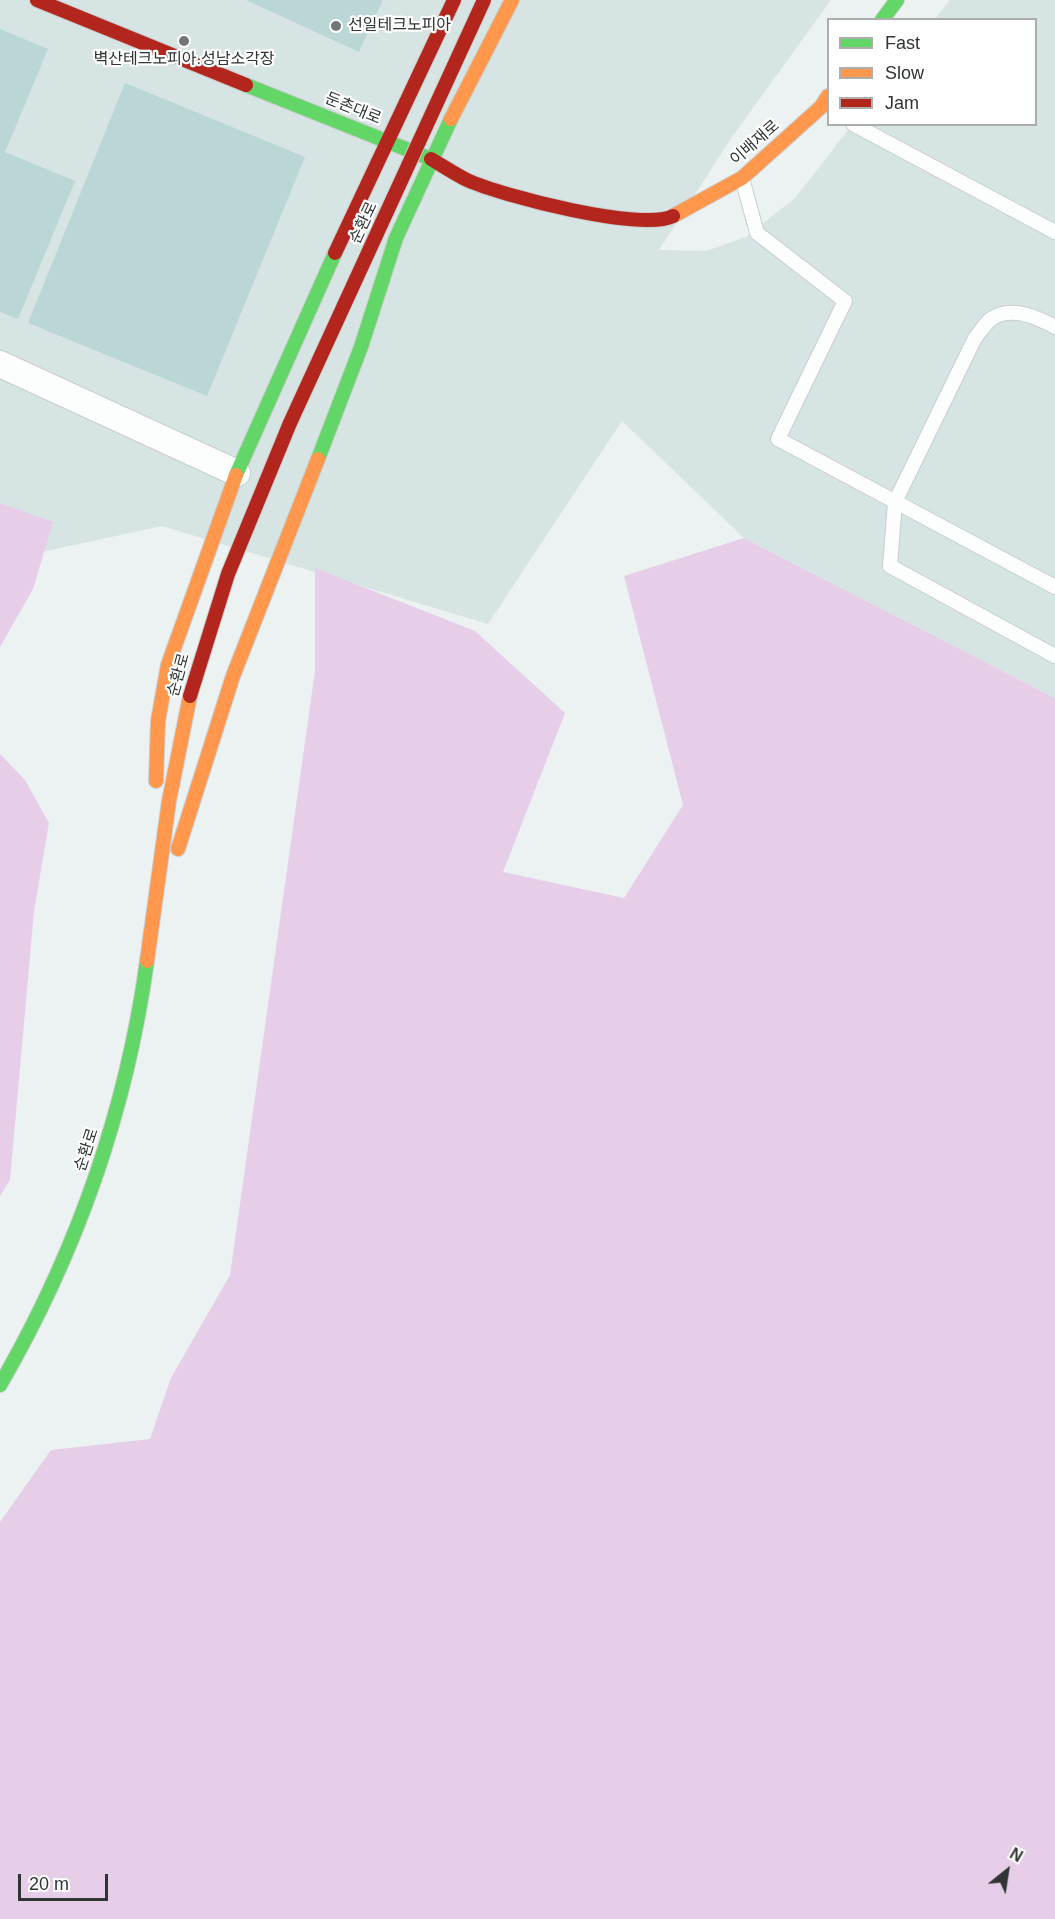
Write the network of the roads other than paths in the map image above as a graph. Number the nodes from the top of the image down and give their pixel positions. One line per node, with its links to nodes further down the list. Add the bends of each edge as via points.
1 (37, 0): 9 (main road, 둔촌대로)
2 (453, 0): 9 (main road)
3 (484, 0): 20 (main road, 순환로, bridge, via 290,423 236,551 194,676 167,808)
4 (512, 0): 10 (main road)
5 (897, 0): 6 (main road)
6 (884, 18)
7 (826, 105): 11 (main road, 이배재로)
8 (858, 126): 13 (lane)
9 (388, 140): 10 (main road, 둔촌대로); 16 (main road)
10 (431, 159): 12 (main road, 둔촌대로, via 467,180 510,194 595,215); 20 (main road, via 396,238 361,347 233,676)
11 (742, 178): 12 (main road, 이배재로); 17 (lane, via 757,233 845,301 778,440)
12 (663, 221)
13 (1055, 232)
14 (1055, 327): 17 (lane, via 1016,312 992,318 975,338)
15 (0, 364): 16 (street)
16 (237, 473): 20 (main road, via 168,665 158,721)
17 (895, 502): 18 (lane); 19 (lane, via 890,566)
18 (1055, 587)
19 (1055, 656)
20 (150, 943): 21 (main road, 순환로, via 139,1019 99,1170 51,1293)
21 (0, 1385)

